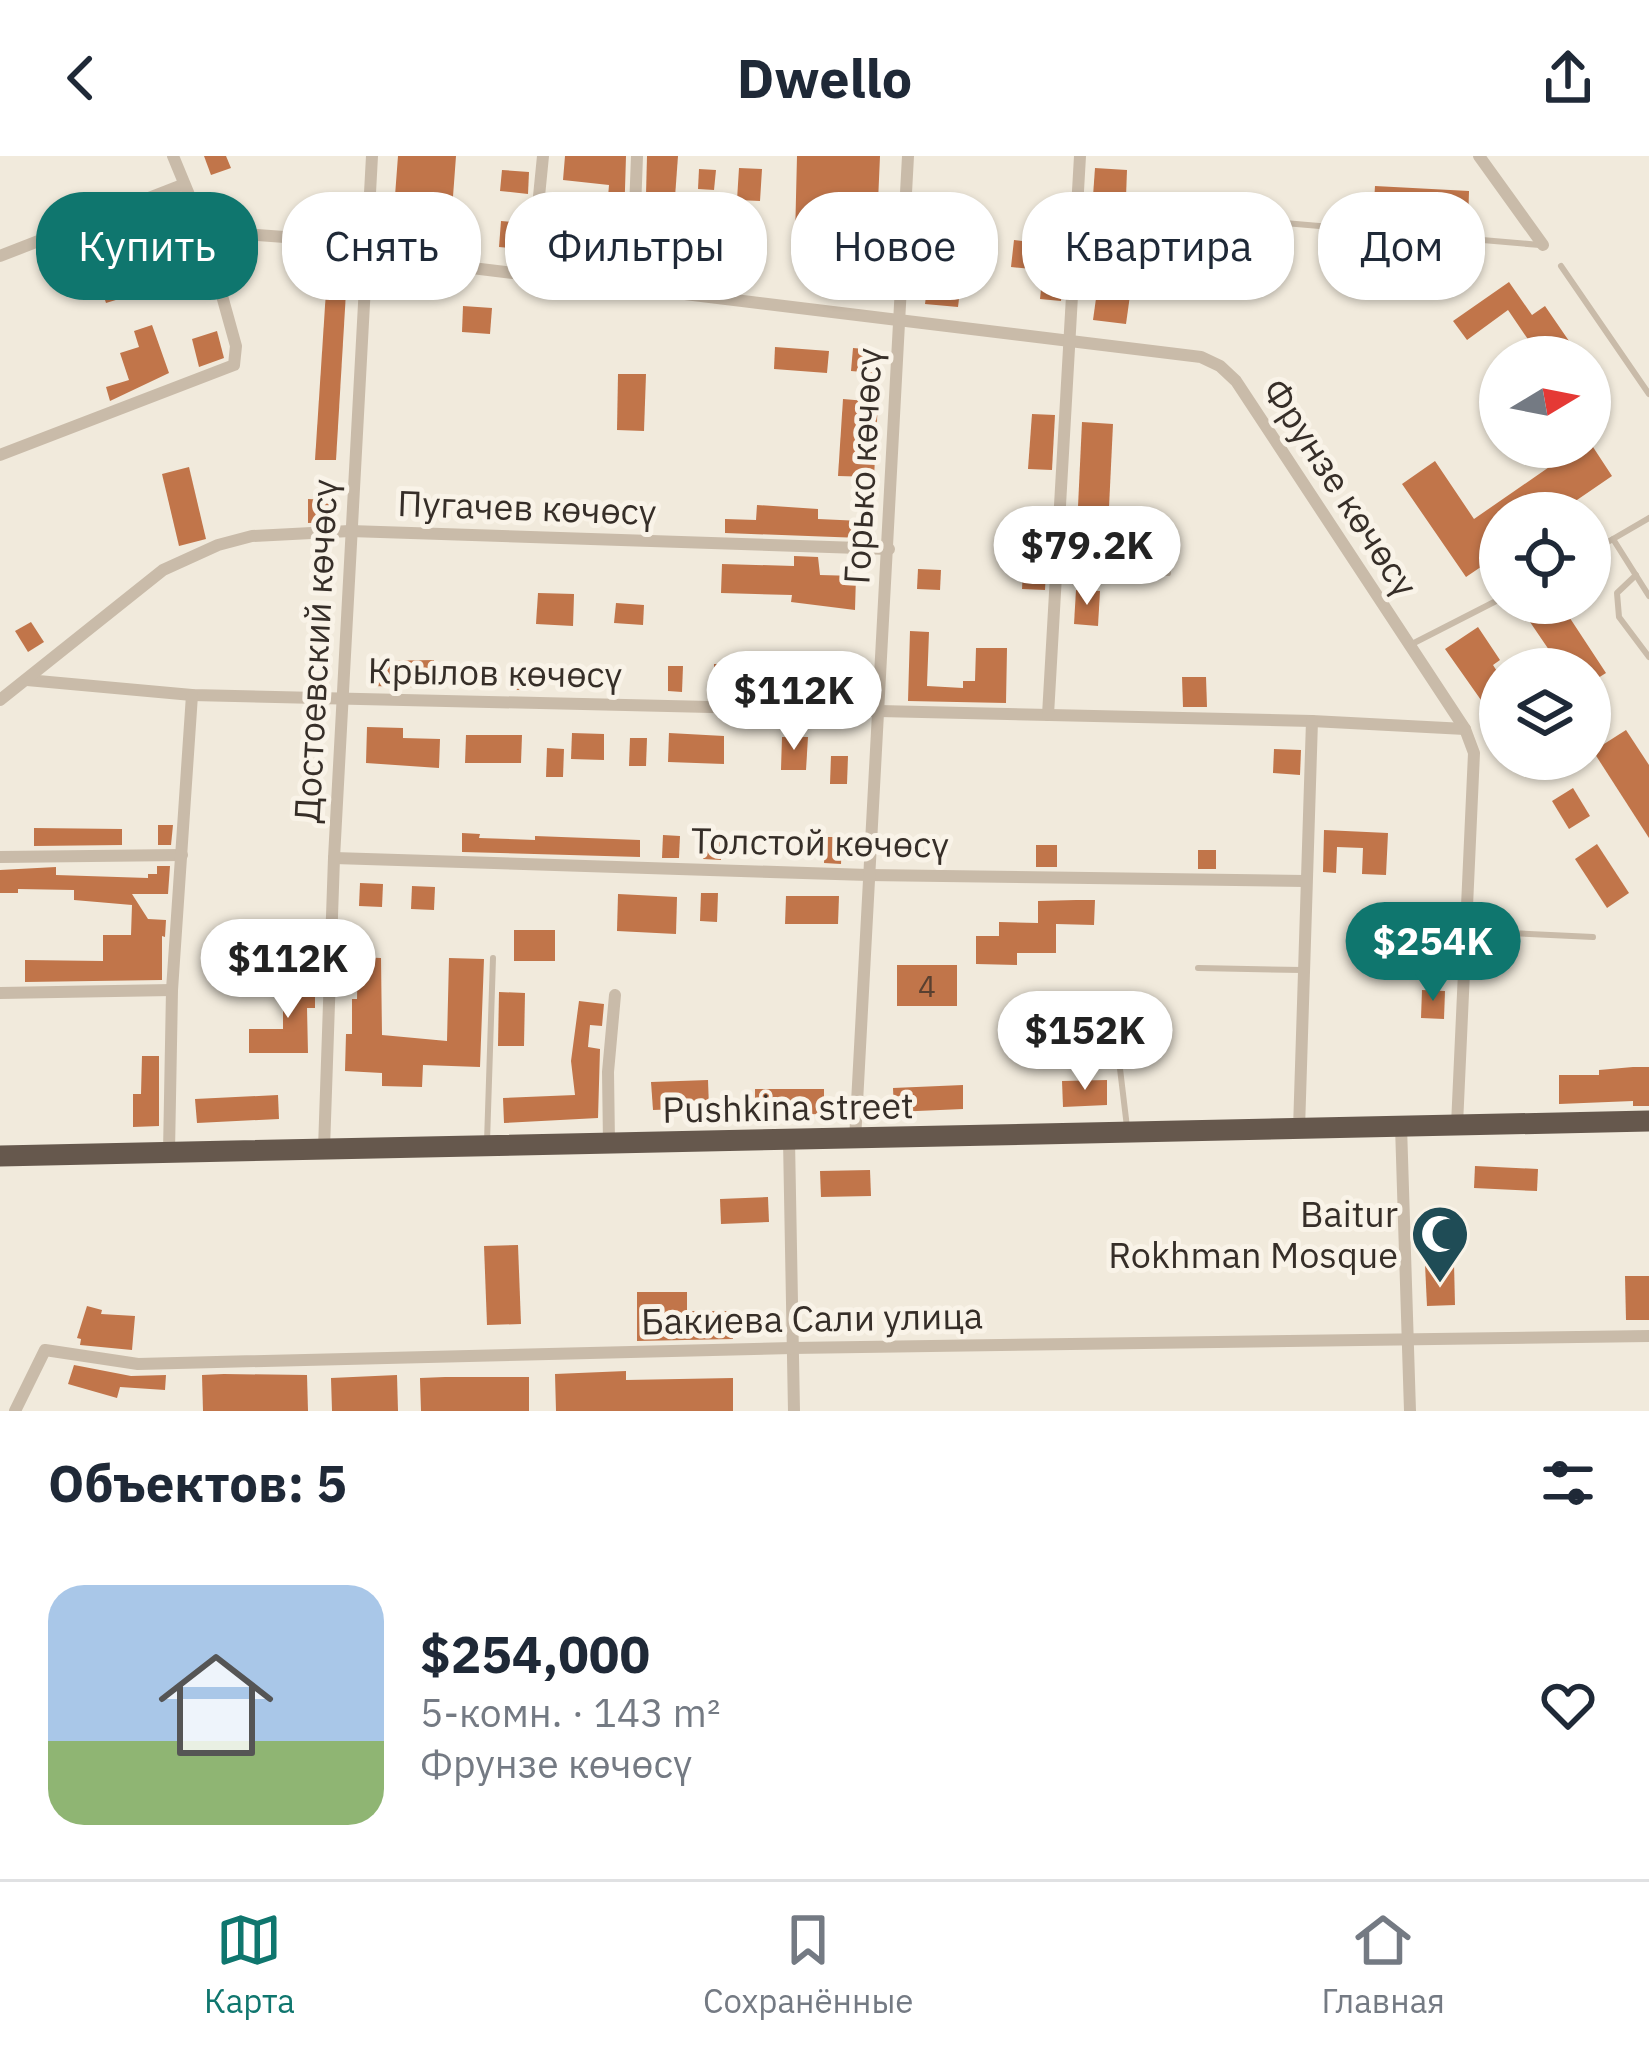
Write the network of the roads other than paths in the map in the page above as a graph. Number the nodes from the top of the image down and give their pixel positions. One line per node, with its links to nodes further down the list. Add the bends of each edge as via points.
1 (173, 156): 8 (street)
2 (373, 156): 10 (street, Достоевский көчөсү)
3 (542, 156): 11 (street)
4 (637, 156): 12 (street)
5 (908, 156): 22 (street, Горько көчөсү)
6 (1080, 156): 13 (street)
7 (1480, 156): 15 (street)
8 (182, 185): 9 (street); 16 (street)
9 (185, 192)
10 (371, 192)
11 (539, 192)
12 (636, 192)
13 (1078, 192)
14 (1294, 224): 15 (lane)
15 (1543, 245)
16 (0, 256)
17 (1561, 266): 24 (lane)
18 (223, 300): 25 (street, via 234,365)
19 (366, 300): 27 (street, Достоевский көчөсү)
20 (727, 300): 22 (street, Фрунзе көчөсү)
21 (1072, 300): 23 (street)
22 (900, 320): 23 (street, Фрунзе көчөсү); 29 (street, Горько көчөсү)
23 (1070, 339): 30 (street); 35 (street, Фрунзе көчөсү, via 1220,366)
24 (1649, 394)
25 (0, 455)
26 (1649, 518): 28 (lane)
27 (350, 532): 29 (street, Пугачев көчөсү); 37 (street, Пугачев көчөсү, via 252,536 163,570); 39 (street, Достоевский көчөсү)
28 (1613, 539): 32 (lane)
29 (889, 549): 41 (street, Горько көчөсү)
30 (1056, 568): 31 (lane); 42 (street)
31 (1168, 573)
32 (1636, 575): 33 (lane); 36 (lane, via 1617,593 1619,617)
33 (1649, 596)
34 (1479, 610): 35 (lane)
35 (1408, 646): 44 (street, Фрунзе көчөсү)
36 (1649, 657)
37 (27, 680): 38 (street, Крылов көчөсү); 40 (street, Пугачев көчөсү)
38 (192, 695): 39 (street, Крылов көчөсү); 45 (street)
39 (343, 698): 41 (street, Крылов көчөсү); 47 (street, Достоевский көчөсү)
40 (0, 700)
41 (878, 710): 42 (street, Крылов көчөсү); 48 (street, Горько көчөсү)
42 (1048, 715): 43 (street, Крылов көчөсү)
43 (1312, 722): 44 (street, Крылов көчөсү); 49 (street)
44 (1466, 730): 50 (street, Фрунзе көчөсү, via 1474,753)
45 (182, 855): 46 (street); 55 (street)
46 (0, 857)
47 (334, 858): 48 (street, Толстой көчөсү); 68 (street, Достоевский көчөсү)
48 (868, 874): 49 (street, Толстой көчөсү); 64 (street, Горько көчөсү)
49 (1304, 880): 54 (street)
50 (1466, 931): 51 (lane); 60 (street, Фрунзе көчөсү)
51 (1593, 937)
52 (493, 958): 67 (lane)
53 (1198, 968): 54 (lane)
54 (1302, 970): 62 (street)
55 (172, 990): 56 (street); 69 (street)
56 (0, 993)
57 (615, 995): 66 (street)
58 (1112, 1002): 63 (lane)
59 (1649, 1121): 60 (highway, Pushkina street)
60 (1457, 1125): 61 (highway, Pushkina street)
61 (1401, 1126): 62 (highway, Pushkina street); 72 (street)
62 (1299, 1129): 63 (highway, Pushkina street)
63 (1127, 1131): 64 (highway, Pushkina street)
64 (855, 1139): 65 (highway, Pushkina street)
65 (789, 1140): 66 (highway, Pushkina street); 73 (street)
66 (609, 1143): 67 (highway, Pushkina street)
67 (487, 1145): 68 (highway, Pushkina street)
68 (324, 1149): 69 (highway, Pushkina street)
69 (169, 1152): 70 (highway, Pushkina street)
70 (0, 1156)
71 (1649, 1336): 72 (street, Бакиева Сали улица)
72 (1408, 1337): 73 (street, Бакиева Сали улица); 76 (street)
73 (792, 1348): 74 (street, Бакиева Сали улица, via 138,1364 45,1351); 75 (street)
74 (15, 1411)
75 (794, 1411)
76 (1410, 1411)

